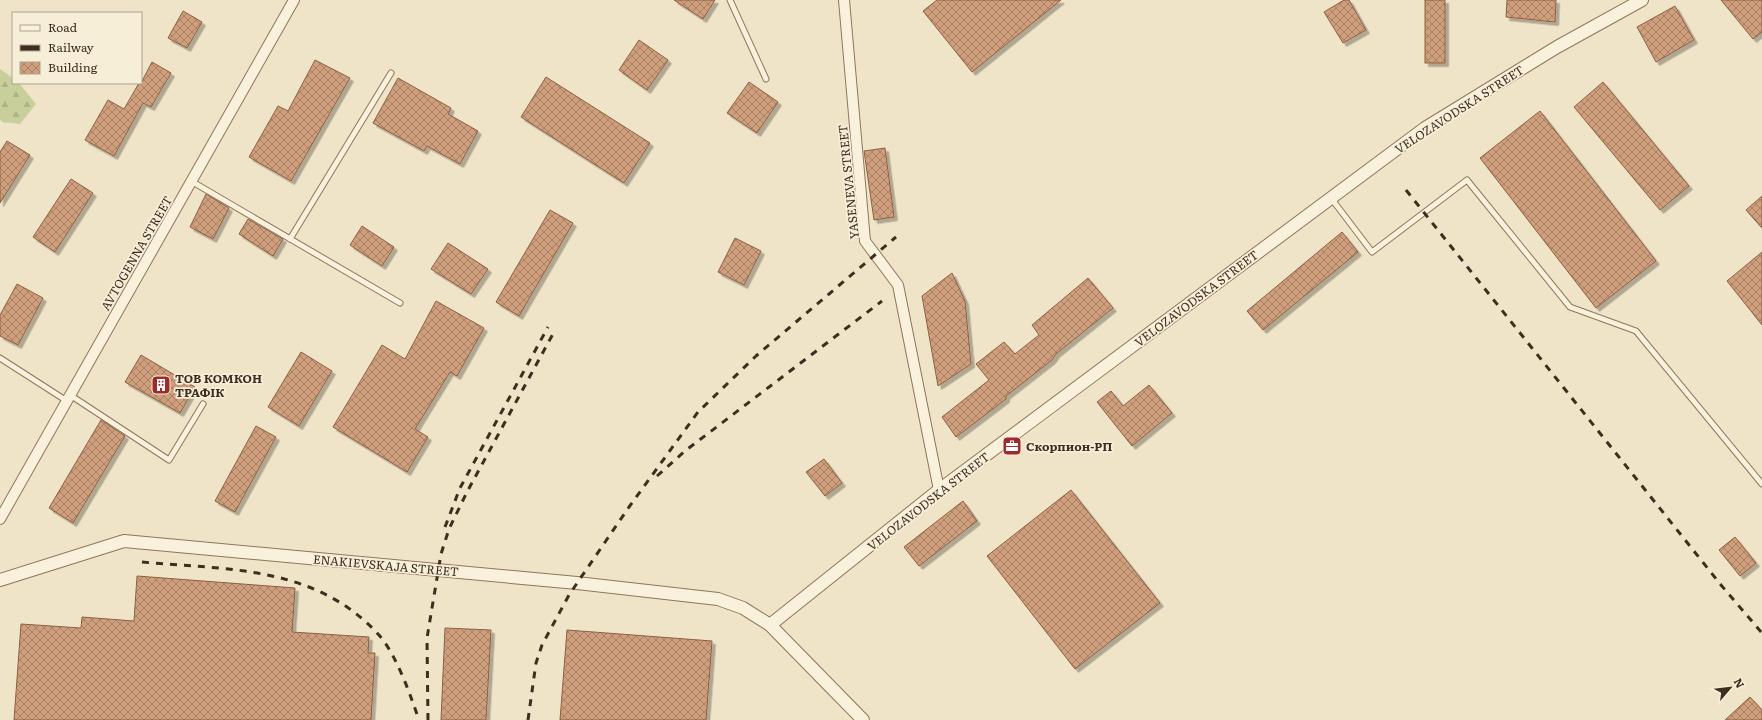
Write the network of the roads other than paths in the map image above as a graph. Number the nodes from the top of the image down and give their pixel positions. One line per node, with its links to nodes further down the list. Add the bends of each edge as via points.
1 (294, 0): 7 (street, AVTOGENNA STREET)
2 (730, 0): 6 (lane)
3 (844, 0): 15 (street, YASENEVA STREET, via 866,241 898,285)
4 (1642, 0): 8 (street, VELOZAVODSKA STREET, via 1425,128)
5 (392, 73): 9 (lane)
6 (766, 78)
7 (191, 181): 9 (lane); 12 (street, AVTOGENNA STREET)
8 (1330, 197): 14 (lane, via 1372,252 1467,180 1570,307 1636,331); 15 (street, VELOZAVODSKA STREET)
9 (290, 239): 10 (lane)
10 (400, 303)
11 (0, 358): 12 (lane)
12 (69, 398): 13 (lane, via 169,460); 16 (street, AVTOGENNA STREET)
13 (203, 404)
14 (1762, 484)
15 (939, 490): 18 (street, VELOZAVODSKA STREET)
16 (0, 519)
17 (0, 580): 18 (street, ENAKIEVSKAJA STREET, via 124,541 577,583 718,599 744,608)
18 (770, 625): 19 (street, ENAKIEVSKAJA STREET)
19 (863, 720)

